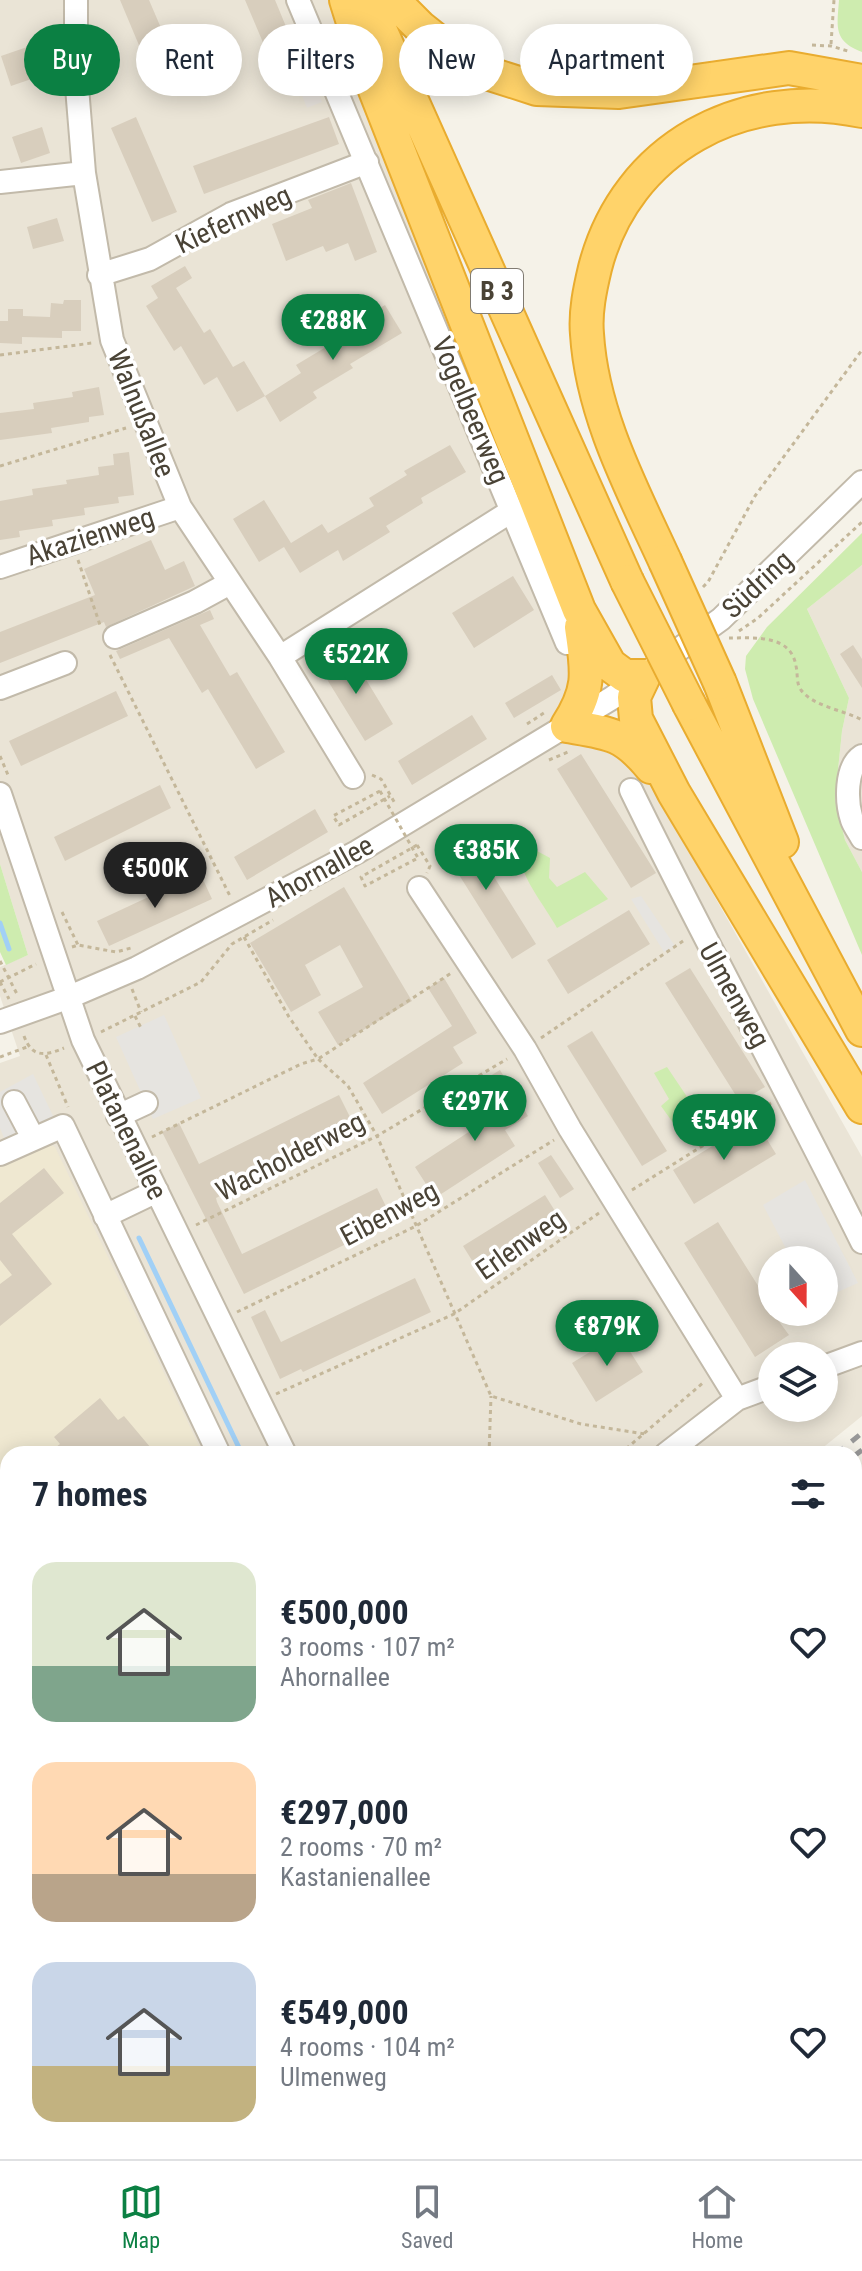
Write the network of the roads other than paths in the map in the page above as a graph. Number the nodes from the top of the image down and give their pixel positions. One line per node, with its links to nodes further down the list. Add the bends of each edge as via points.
1 (76, 0): 9 (street, Walnußallee)
2 (298, 0): 8 (street, Vogelbeerweg)
3 (346, 0): 17 (highway, via 371,80)
4 (367, 0): 32 (highway, B 3, bridge, via 627,581)
5 (393, 0): 6 (highway, via 454,54 487,73 537,89 619,92 789,68)
6 (862, 81)
7 (862, 111): 32 (highway, bridge, via 799,103 766,108 728,119 660,158 620,205 600,248 589,293 587,333 594,385 613,447 720,683)
8 (367, 162): 11 (street, Kiefernweg, via 231,214 150,259); 14 (street, Vogelbeerweg)
9 (84, 173): 10 (street); 11 (street, Walnußallee)
10 (0, 182)
11 (99, 275): 13 (street, Walnußallee, via 112,340)
12 (862, 482): 22 (street, Südring, via 721,619)
13 (180, 507): 15 (street, Akazienweg); 16 (street, Walnußallee)
14 (513, 510): 19 (street, Vogelbeerweg); 20 (street)
15 (0, 567)
16 (230, 583): 18 (street); 20 (street, Walnußallee)
17 (579, 610): 22 (highway, via 610,665 625,676); 24 (highway, via 587,680 582,702)
18 (109, 642)
19 (567, 643)
20 (280, 657): 26 (street, Walnußallee)
21 (65, 663): 23 (street)
22 (644, 676): 24 (street, Ahornallee); 28 (highway, via 634,697 636,719)
23 (0, 688)
24 (559, 717): 28 (highway, via 615,734 638,751); 33 (street, Ahornallee, via 357,852 137,968)
25 (862, 756): 30 (street, via 848,785 852,819)
26 (353, 777)
27 (631, 790): 44 (street, Ulmenweg)
28 (674, 793): 38 (highway)
29 (0, 794): 33 (street, Platanenallee)
30 (862, 838)
31 (419, 888): 48 (street, via 525,1049)
32 (838, 986): 35 (highway, B 3)
33 (67, 998): 34 (street); 39 (street, Platanenallee)
34 (0, 1022)
35 (862, 1030)
36 (14, 1102): 40 (street)
37 (146, 1103): 39 (street)
38 (862, 1107)
39 (118, 1116): 42 (street, Platanenallee)
40 (33, 1138): 41 (street, Platanenallee); 43 (street, Platanenallee, via 63,1126)
41 (0, 1154)
42 (157, 1191): 43 (street); 50 (street, Platanenallee)
43 (105, 1216): 49 (street, Platanenallee)
44 (862, 1242)
45 (862, 1353): 46 (street)
46 (838, 1362)
47 (758, 1391): 48 (street)
48 (737, 1399): 51 (street)
49 (215, 1446)
50 (281, 1446)
51 (676, 1446)

